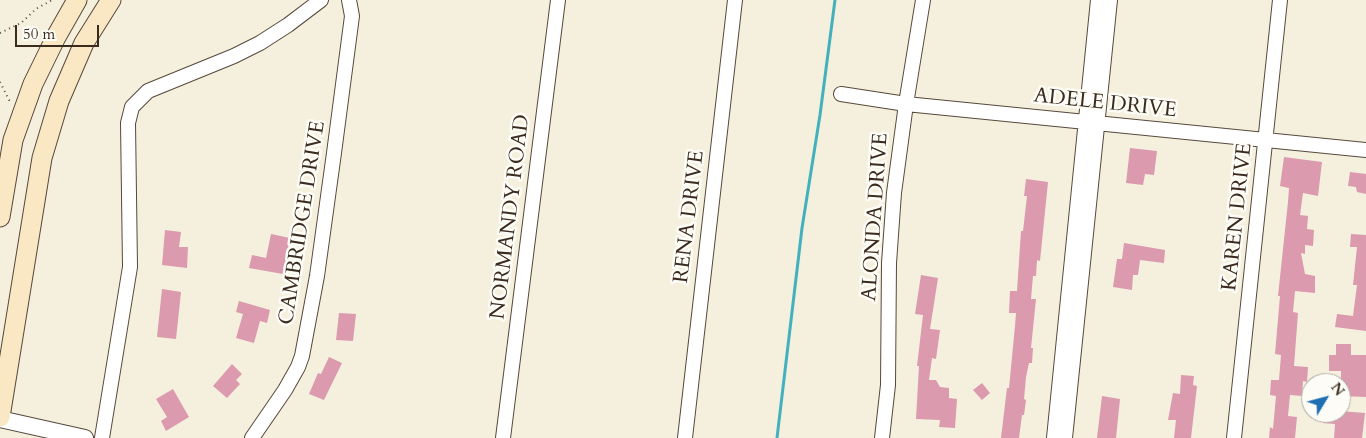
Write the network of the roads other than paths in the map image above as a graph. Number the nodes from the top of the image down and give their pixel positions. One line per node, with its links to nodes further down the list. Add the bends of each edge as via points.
1 (77, 0): 15 (main road, via 33,84)
2 (111, 0): 18 (main road, via 84,42 59,101 42,158)
3 (321, 0): 20 (street, via 260,43 148,91 132,107 128,123 130,267)
4 (349, 0): 21 (street, CAMBRIDGE DRIVE, via 352,16 333,162 302,356 286,390)
5 (558, 0): 22 (street, NORMANDY ROAD)
6 (735, 0): 23 (street, RENA DRIVE)
7 (923, 0): 12 (street, ALONDA DRIVE)
8 (1098, 0): 13 (street)
9 (1110, 0): 13 (street)
10 (1280, 0): 14 (street, KAREN DRIVE)
11 (840, 94): 12 (street, ADELE DRIVE)
12 (906, 104): 13 (street, ADELE DRIVE); 24 (street, ALONDA DRIVE, via 894,193 889,263 888,385)
13 (1092, 122): 14 (street, ADELE DRIVE); 25 (street); 26 (street)
14 (1266, 141): 16 (street, ADELE DRIVE); 27 (street, KAREN DRIVE)
15 (7, 145): 17 (main road)
16 (1366, 150)
17 (0, 217)
18 (0, 418): 19 (street)
19 (85, 438)
20 (102, 438)
21 (252, 438)
22 (503, 438)
23 (685, 438)
24 (882, 438)
25 (1054, 438)
26 (1065, 438)
27 (1234, 438)

